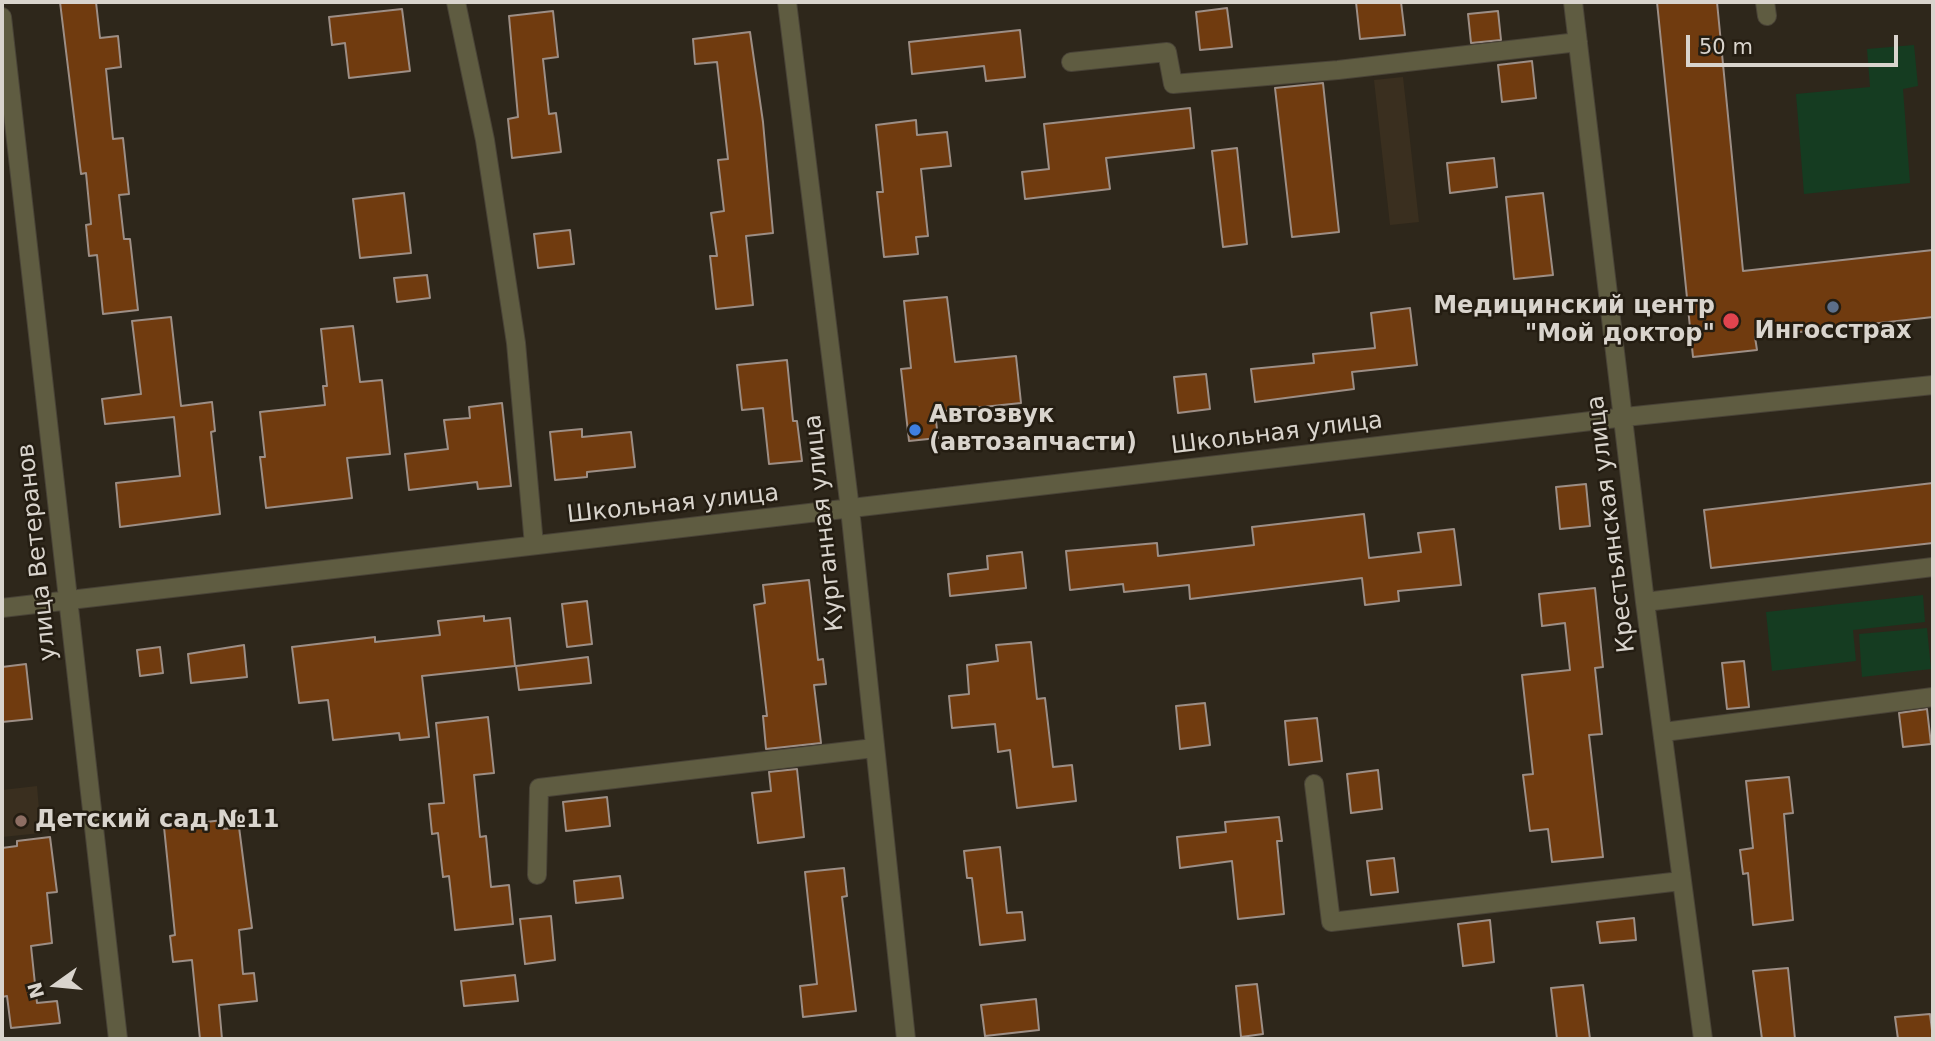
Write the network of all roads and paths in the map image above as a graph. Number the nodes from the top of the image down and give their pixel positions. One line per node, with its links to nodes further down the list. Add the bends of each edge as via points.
1 (456, 2): 11 (street, via 485,140 516,343)
2 (787, 2): 10 (street, Курганная улица)
3 (1573, 2): 6 (street, Крестьянская улица)
4 (2, 17): 5 (street, улица Ветеранов)
5 (2, 24): 13 (street, улица Ветеранов)
6 (1578, 42): 7 (street, via 1173,84 1167,52); 9 (street, Крестьянская улица)
7 (1071, 62)
8 (1933, 385): 9 (street, Школьная улица)
9 (1625, 417): 10 (street, Школьная улица); 14 (street, Крестьянская улица)
10 (850, 509): 11 (street, Школьная улица); 18 (street, Курганная улица)
11 (534, 545): 13 (street, Школьная улица)
12 (1933, 567): 14 (street)
13 (68, 600): 15 (street, Школьная улица); 22 (street, улица Ветеранов)
14 (1645, 602): 17 (street, Крестьянская улица)
15 (2, 608)
16 (1933, 697): 17 (street)
17 (1664, 732): 21 (street, Крестьянская улица)
18 (874, 748): 20 (street, via 539,788); 23 (street, Курганная улица)
19 (1314, 784): 21 (street, via 1331,922)
20 (537, 875)
21 (1681, 881): 24 (street, Крестьянская улица)
22 (118, 1039)
23 (906, 1039)
24 (1703, 1039)

